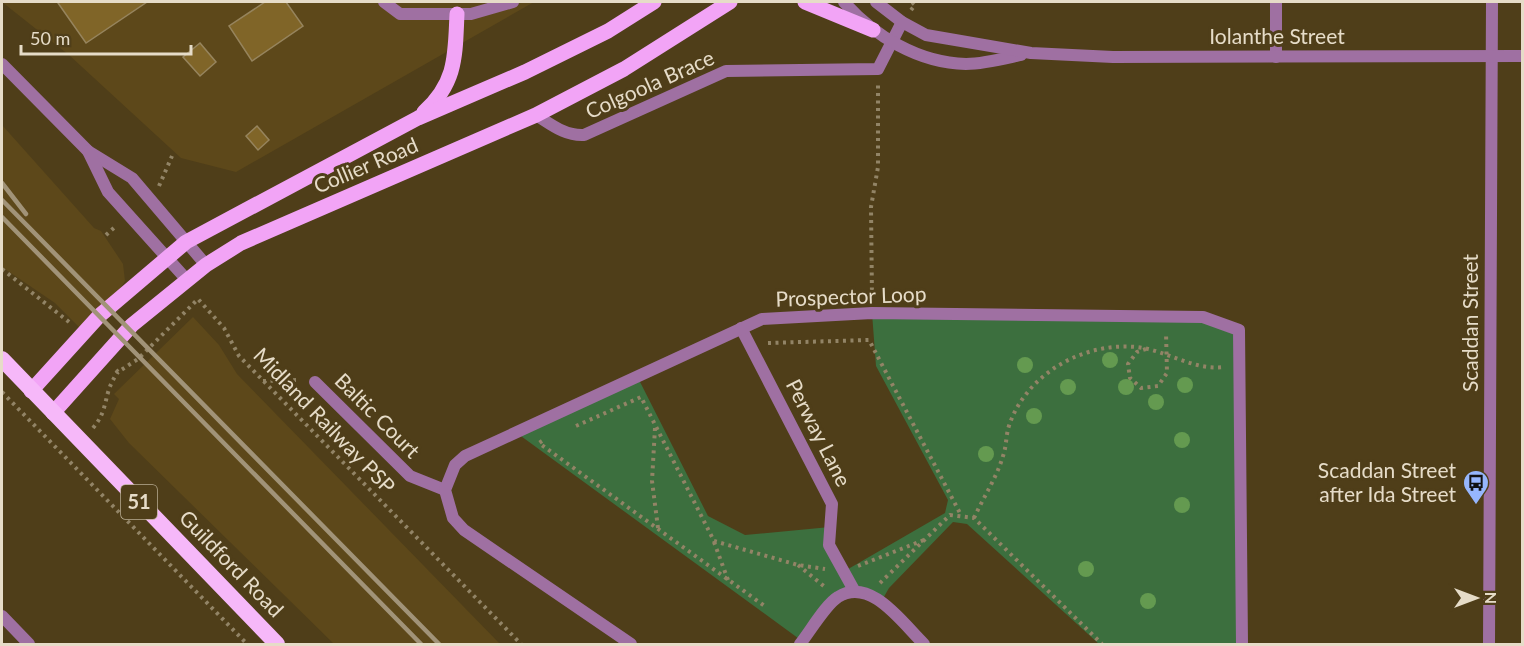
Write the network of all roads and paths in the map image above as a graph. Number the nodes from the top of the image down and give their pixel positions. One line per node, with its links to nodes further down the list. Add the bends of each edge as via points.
1 (384, 2): 10 (street, via 400,14)
2 (513, 2): 10 (street)
3 (654, 2): 21 (main road, Collier Road, via 598,36 525,72)
4 (730, 2): 20 (main road, Collier Road, via 624,69)
5 (805, 2): 12 (main road)
6 (844, 2): 12 (street, Iolanthe Street)
7 (876, 2): 11 (street, Iolanthe Street)
8 (1276, 2): 17 (street)
9 (1492, 2): 15 (street, Scaddan Street)
10 (457, 14): 21 (main road, via 452,74 437,99)
11 (902, 22): 13 (street); 14 (street, Iolanthe Street, via 927,35)
12 (873, 30): 13 (street, Iolanthe Street)
13 (891, 42): 14 (street, Iolanthe Street, via 925,56 963,64); 19 (street)
14 (1031, 53): 17 (street, Iolanthe Street)
15 (1492, 55): 16 (street, Iolanthe Street); 17 (street, Iolanthe Street); 72 (street, Scaddan Street)
16 (1522, 56)
17 (1276, 57)
18 (2, 64): 22 (street)
19 (878, 69): 20 (street, Colgoola Brace, via 726,71 584,135 562,131); 28 (path, via 878,167 871,207)
20 (536, 115): 25 (main road, Collier Road, via 241,243)
21 (418, 118): 23 (main road, Collier Road)
22 (88, 151): 23 (street, via 132,178); 24 (street, via 108,192)
23 (186, 242): 24 (main road, Collier Road); 25 (street)
24 (166, 257): 27 (street); 31 (main road, Collier Road)
25 (206, 265): 27 (main road, Collier Road)
26 (2, 269): 31 (path, via 66,317)
27 (188, 280): 35 (main road, Collier Road, via 132,325)
28 (872, 313): 29 (street, Prospector Loop); 30 (street, Prospector Loop, via 762,319)
29 (1166, 317): 34 (path); 71 (street, Prospector Loop, via 1203,317 1239,330)
30 (741, 328): 32 (street, Perway Lane); 49 (street, Prospector Loop, via 465,456 454,465)
31 (81, 337): 41 (main road, Collier Road)
32 (750, 343): 50 (path, via 869,340); 56 (street, Perway Lane, via 832,504 830,545)
33 (1150, 348): 34 (path); 34 (path, via 1137,352 1128,364 1130,378 1141,388 1158,386 1167,373); 51 (path, via 1092,349 1056,365 1026,394 1009,428 1003,457)
34 (1165, 355): 37 (path, via 1208,369)
35 (103, 358): 38 (path); 43 (main road, Collier Road)
36 (2, 359): 41 (highway, Guildford Road / 51)
37 (1228, 366)
38 (118, 372): 39 (path, Midland Railway PSP, via 138,359 198,299 224,328 239,356); 47 (path, via 108,386 103,416)
39 (264, 381): 40 (path); 66 (path, Midland Railway PSP)
40 (315, 382): 49 (street, Baltic Court, via 410,476)
41 (31, 391): 43 (highway, Guildford Road / 51)
42 (2, 392): 48 (path)
43 (53, 413): 47 (highway, Guildford Road / 51)
44 (656, 426): 45 (path, via 641,397); 52 (path, via 652,481); 54 (path)
45 (570, 429)
46 (549, 438): 52 (path, via 539,443)
47 (81, 442): 48 (path); 65 (highway, Guildford Road / 51)
48 (65, 460): 64 (path)
49 (445, 490): 67 (street, via 453,518 464,530)
50 (961, 514): 51 (path); 53 (path, via 950,514)
51 (974, 518): 70 (path)
52 (658, 529): 57 (path)
53 (924, 540): 56 (path); 59 (path)
54 (714, 541): 55 (path); 57 (path)
55 (798, 565): 56 (path); 60 (path)
56 (843, 572): 58 (street, Perway Lane)
57 (728, 580): 61 (path)
58 (855, 592): 59 (street); 60 (street)
59 (869, 593): 69 (street)
60 (837, 597): 68 (street)
61 (766, 607)
62 (2, 616): 63 (street)
63 (29, 645)
64 (247, 645)
65 (277, 645)
66 (520, 645)
67 (631, 645)
68 (800, 645)
69 (924, 645)
70 (1102, 645)
71 (1242, 645)
72 (1489, 645)

